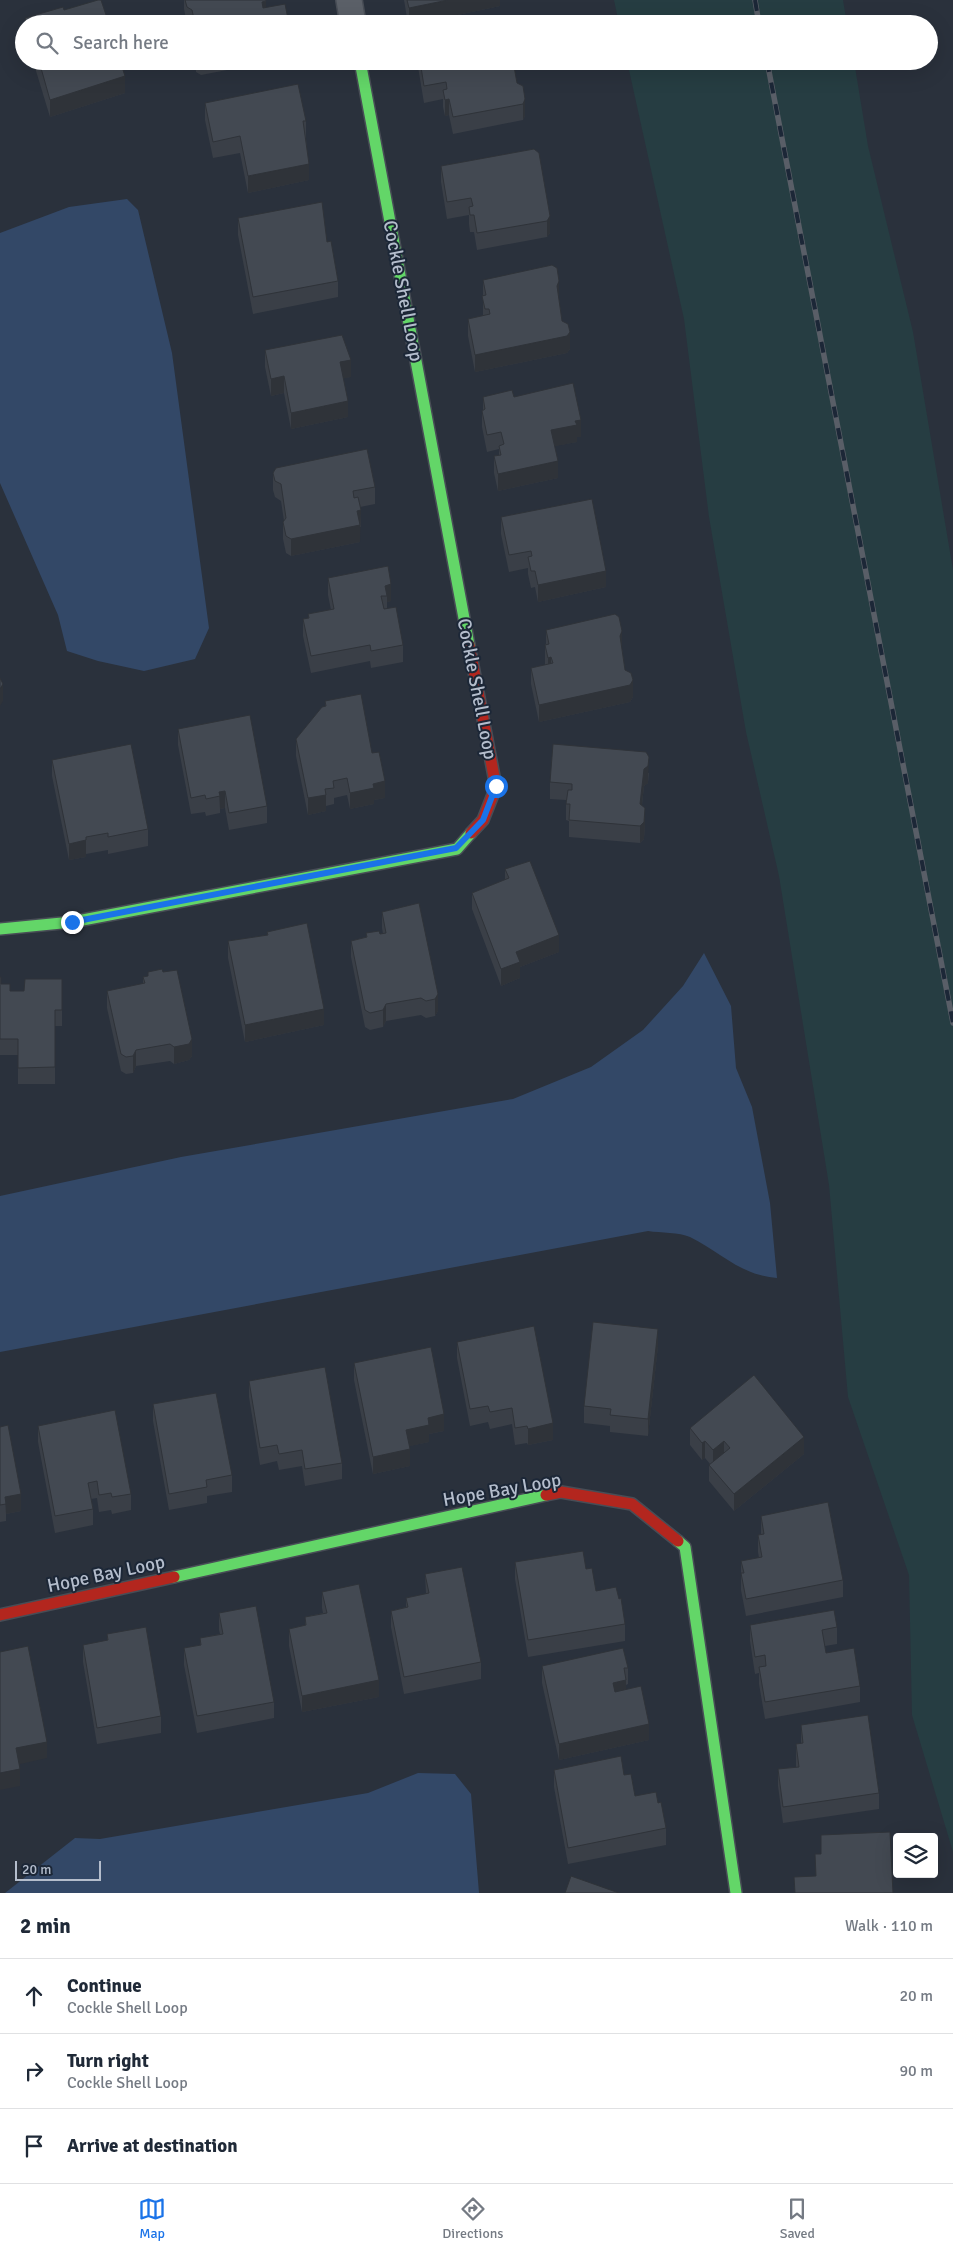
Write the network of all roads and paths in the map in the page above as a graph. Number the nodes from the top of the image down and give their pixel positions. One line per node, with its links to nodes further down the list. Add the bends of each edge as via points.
1 (349, 0): 2 (street)
2 (352, 15)
3 (362, 70): 4 (street, Cockle Shell Loop, via 496,786 483,820 456,848 72,922)
4 (0, 929)
5 (0, 1615): 6 (street, Hope Bay Loop, via 561,1492 632,1504 685,1547)
6 (736, 1893)

